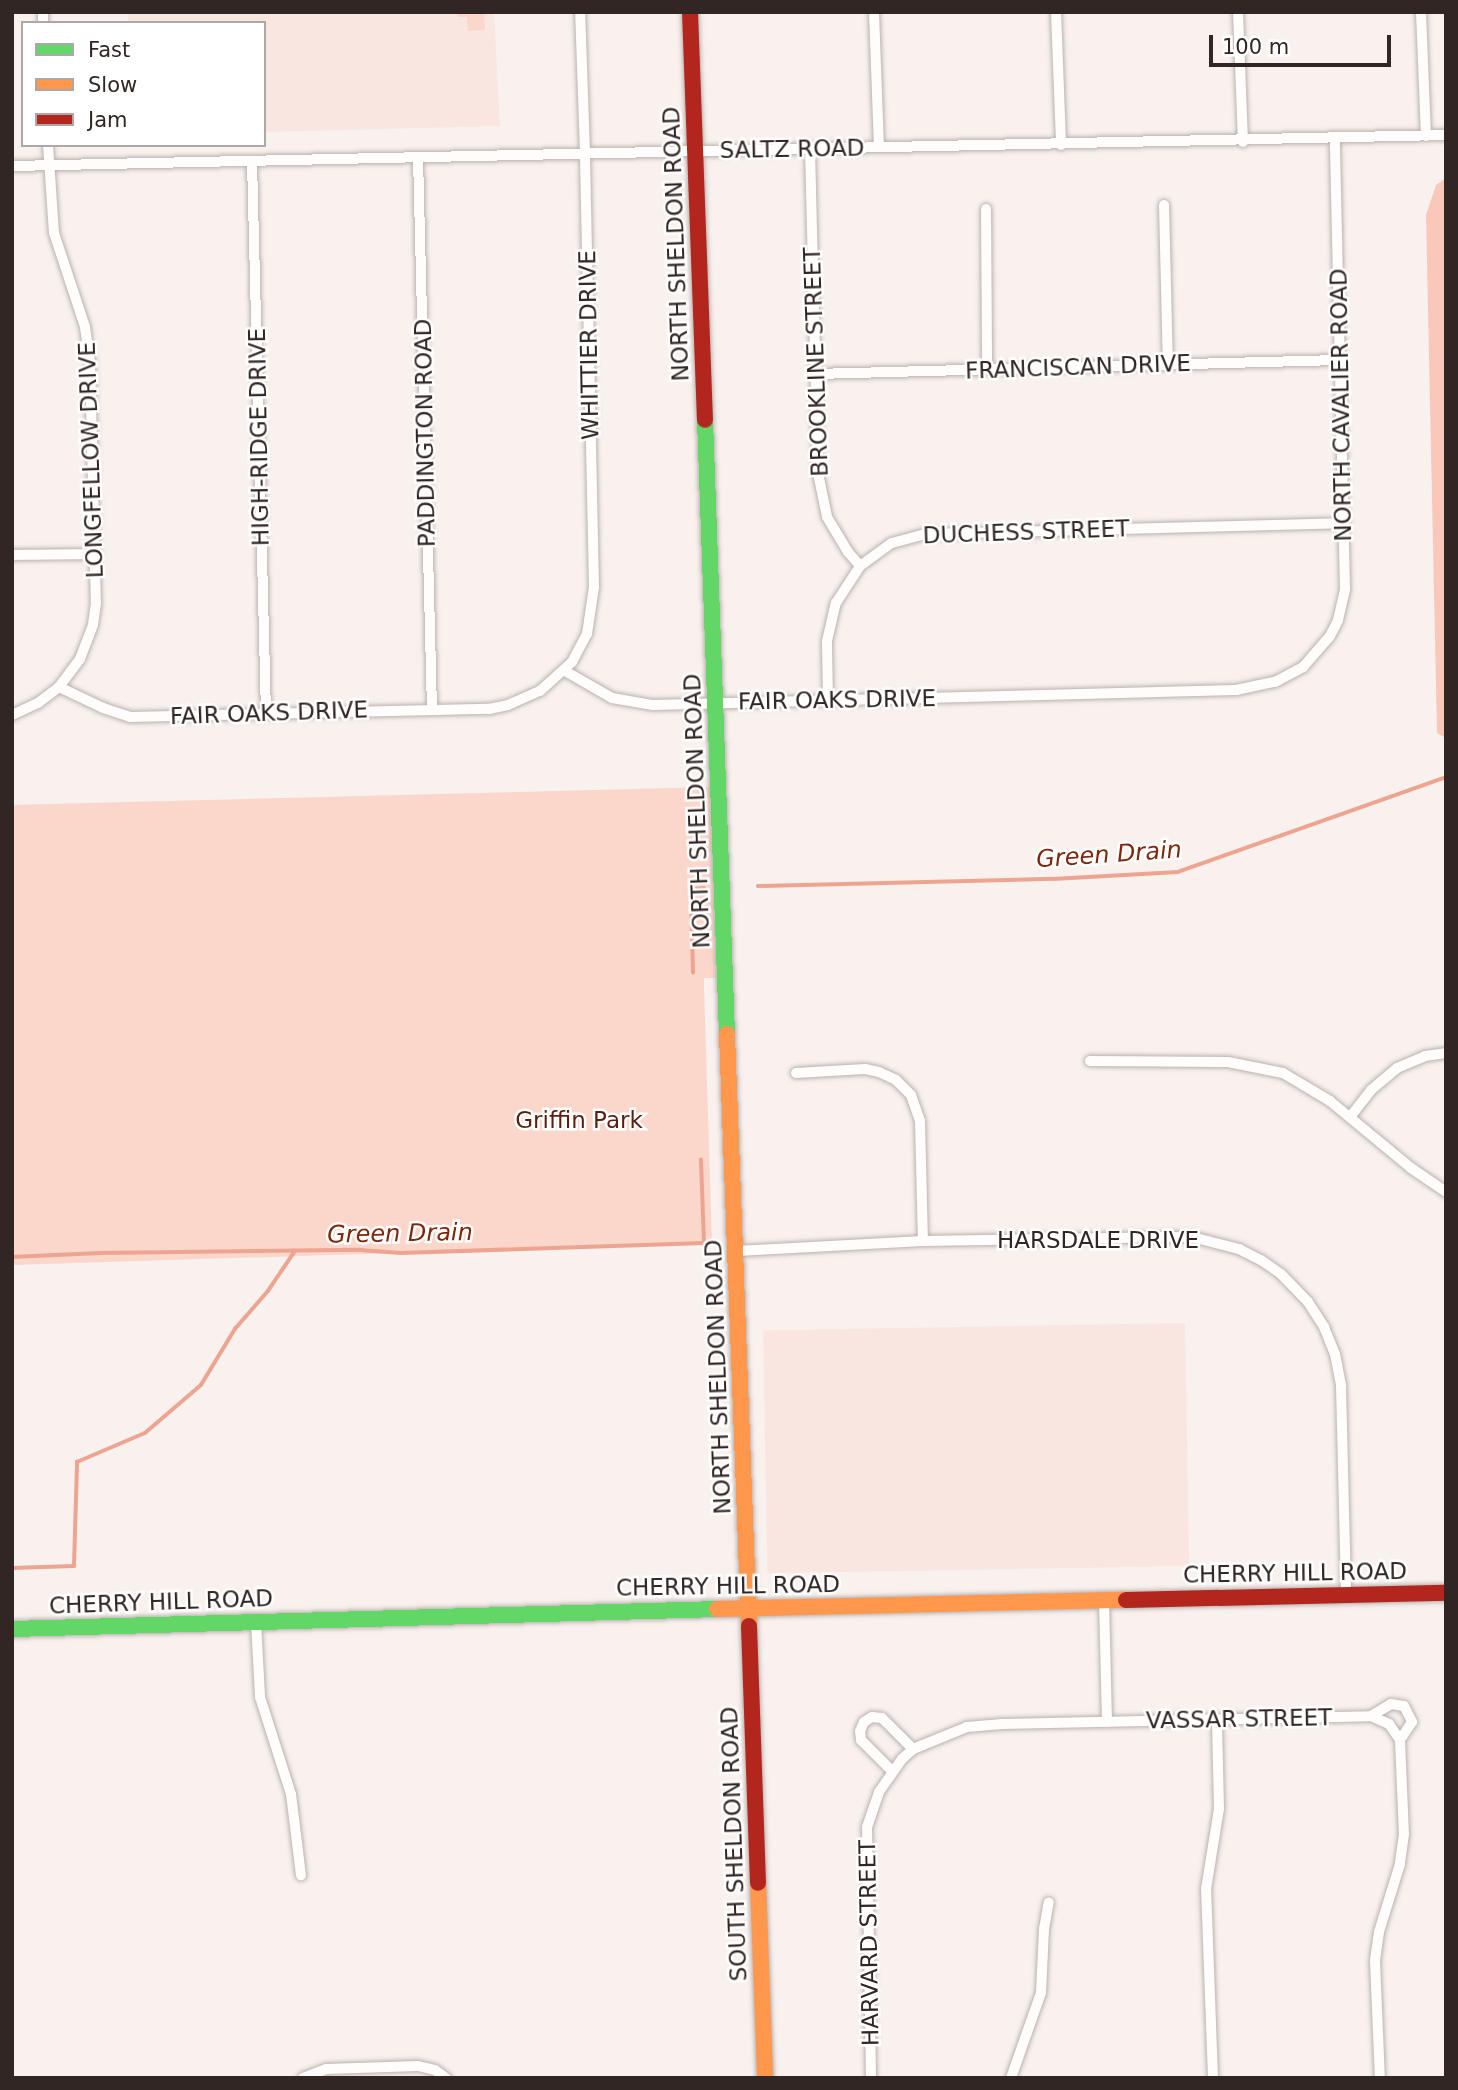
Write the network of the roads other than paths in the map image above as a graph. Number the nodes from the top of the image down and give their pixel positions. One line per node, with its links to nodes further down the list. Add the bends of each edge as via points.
1 (580, 12): 16 (street, WHITTIER DRIVE)
2 (690, 12): 15 (street, NORTH SHELDON ROAD)
3 (874, 12): 13 (street)
4 (1056, 12): 11 (street)
5 (1238, 12): 10 (street)
6 (1421, 12): 8 (street)
7 (1446, 135): 8 (street, SALTZ ROAD)
8 (1426, 136): 9 (street, SALTZ ROAD)
9 (1335, 140): 10 (street, SALTZ ROAD); 23 (street, NORTH CAVALIER ROAD)
10 (1243, 142): 11 (street, SALTZ ROAD)
11 (1061, 145): 13 (street, SALTZ ROAD)
12 (48, 147): 19 (street, LONGFELLOW DRIVE)
13 (879, 147): 14 (street, SALTZ ROAD)
14 (810, 148): 15 (street, SALTZ ROAD); 26 (street, BROOKLINE STREET)
15 (695, 150): 16 (street, SALTZ ROAD); 35 (street, NORTH SHELDON ROAD)
16 (586, 152): 17 (street, SALTZ ROAD); 32 (street, WHITTIER DRIVE, via 594,587 587,634)
17 (418, 157): 18 (street, SALTZ ROAD); 36 (street, PADDINGTON ROAD)
18 (252, 161): 19 (street, SALTZ ROAD); 37 (street, HIGH-RIDGE DRIVE)
19 (49, 165): 20 (street, SALTZ ROAD); 28 (street, LONGFELLOW DRIVE, via 54,233 85,327 90,363)
20 (12, 166)
21 (1164, 205): 24 (street)
22 (986, 209): 25 (street)
23 (1340, 360): 24 (street, FRANCISCAN DRIVE); 27 (street, NORTH CAVALIER ROAD)
24 (1168, 364): 25 (street, FRANCISCAN DRIVE)
25 (988, 369): 26 (street, FRANCISCAN DRIVE)
26 (815, 374): 30 (street, BROOKLINE STREET, via 821,496 835,534)
27 (1345, 523): 30 (street, DUCHESS STREET, via 926,534 892,543); 31 (street, NORTH CAVALIER ROAD, via 1343,605 1330,636)
28 (95, 554): 29 (street); 33 (street, LONGFELLOW DRIVE, via 93,625 80,659)
29 (12, 555)
30 (860, 566): 34 (street, DUCHESS STREET, via 842,589 829,623)
31 (1310, 660): 34 (street, FAIR OAKS DRIVE, via 1287,678 1236,690)
32 (565, 671): 35 (street, FAIR OAKS DRIVE, via 595,691 626,702); 36 (street, FAIR OAKS DRIVE, via 540,691 508,705)
33 (59, 687): 37 (street, FAIR OAKS DRIVE, via 130,717); 38 (street)
34 (828, 701): 35 (street, FAIR OAKS DRIVE)
35 (716, 703): 45 (street, NORTH SHELDON ROAD)
36 (432, 709): 37 (street, FAIR OAKS DRIVE)
37 (266, 713)
38 (12, 715)
39 (1446, 1053): 42 (street, via 1397,1068 1371,1090)
40 (1090, 1061): 42 (street, via 1261,1066 1306,1084)
41 (796, 1073): 44 (street, via 872,1070 887,1075 911,1095 920,1122)
42 (1350, 1117): 43 (street)
43 (1446, 1192)
44 (923, 1241): 45 (street, HARSDALE DRIVE); 47 (street, HARSDALE DRIVE, via 1192,1237 1239,1249 1281,1274 1317,1314 1339,1368)
45 (737, 1251): 49 (street, NORTH SHELDON ROAD)
46 (1446, 1593): 47 (street, CHERRY HILL ROAD)
47 (1346, 1594): 48 (street, CHERRY HILL ROAD)
48 (1104, 1600): 49 (street, CHERRY HILL ROAD); 54 (street)
49 (748, 1608): 50 (street, CHERRY HILL ROAD); 62 (street, SOUTH SHELDON ROAD)
50 (256, 1622): 51 (street, CHERRY HILL ROAD); 58 (street, via 260,1697 291,1794)
51 (12, 1629)
52 (1371, 1716): 53 (street, VASSAR STREET); 55 (street, VASSAR STREET, via 1394,1728); 55 (street, VASSAR STREET, via 1391,1704 1408,1710 1412,1721)
53 (1217, 1720): 54 (street, VASSAR STREET); 65 (street, via 1219,1809 1206,1889)
54 (1107, 1722): 56 (street, HARVARD STREET, via 967,1727)
55 (1400, 1740): 66 (street, via 1403,1849 1375,1961)
56 (913, 1749): 57 (street, HARVARD STREET); 57 (street, via 882,1718 864,1721 861,1740)
57 (892, 1771): 63 (street, HARVARD STREET, via 872,1807 865,1844)
58 (301, 1875)
59 (1049, 1902): 64 (street, via 1041,1993)
60 (303, 2078): 61 (street, via 326,2069 418,2066)
61 (446, 2078)
62 (765, 2078)
63 (871, 2078)
64 (1011, 2078)
65 (1213, 2078)
66 (1380, 2078)

